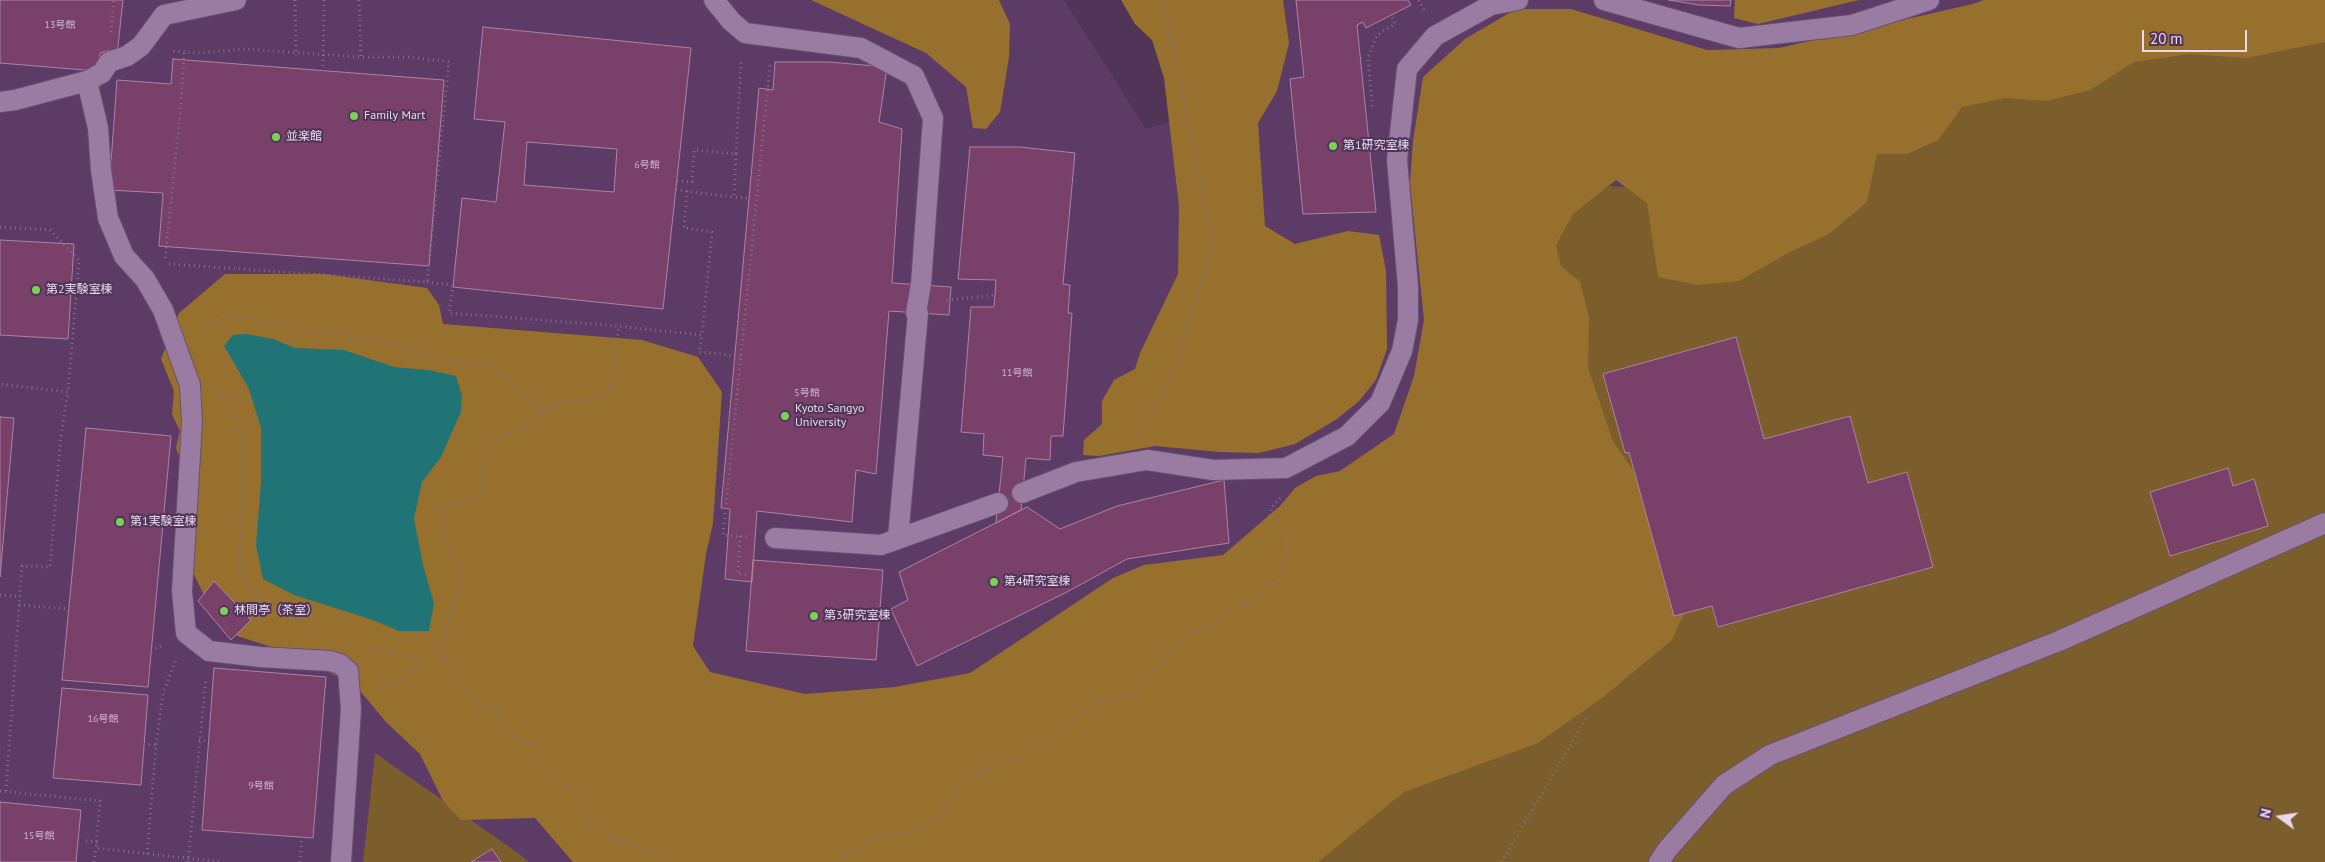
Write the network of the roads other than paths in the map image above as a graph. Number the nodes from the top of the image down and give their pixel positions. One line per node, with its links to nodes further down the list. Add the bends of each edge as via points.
1 (236, 0): 6 (lane, via 164,16 141,46 128,56 109,62 102,73)
2 (714, 0): 12 (lane, via 746,33 861,48 914,76 933,118)
3 (1518, 0): 8 (lane, via 1491,5 1435,36 1407,69 1397,160 1408,320 1402,351 1380,403 1347,436 1286,468 1213,470 1147,460 1076,472)
4 (1604, 0): 5 (lane, via 1739,38 1852,25)
5 (1929, 0)
6 (87, 81): 7 (lane); 13 (lane, via 98,128 108,218 124,256 145,279 163,310 190,385 192,422 182,591 186,633 209,650 330,661 348,671 350,698)
7 (0, 102)
8 (1022, 493)
9 (998, 503): 12 (lane)
10 (2325, 523): 14 (lane, via 2059,641 1770,755 1724,785)
11 (775, 538): 12 (lane, via 881,546)
12 (898, 538)
13 (341, 862)
14 (1659, 862)

